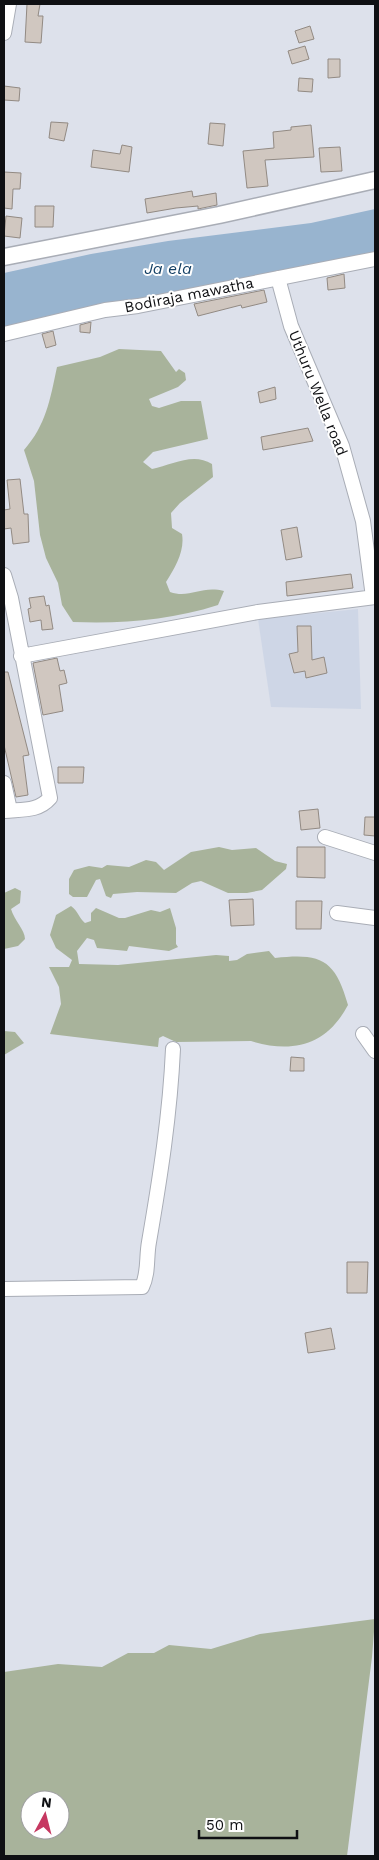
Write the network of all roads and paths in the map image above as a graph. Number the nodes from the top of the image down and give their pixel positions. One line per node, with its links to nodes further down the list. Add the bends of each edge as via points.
1 (9, 4): 2 (street)
2 (4, 32)
3 (375, 180): 4 (street)
4 (4, 257)
5 (375, 259): 6 (street, Bodiraja mawatha)
6 (278, 278): 7 (street, Bodiraja mawatha, via 106,310); 9 (street, Uthuru Wella road, via 291,326 342,446 363,521)
7 (4, 334)
8 (4, 576): 10 (street)
9 (374, 597): 10 (street, via 212,619)
10 (21, 656): 12 (street, via 50,798 44,806)
11 (4, 783): 12 (street)
12 (7, 811)
13 (325, 837): 14 (street)
14 (375, 853)
15 (337, 913): 16 (street)
16 (375, 918)
17 (363, 1034): 19 (street)
18 (173, 1049): 20 (street, via 166,1146 148,1250 148,1275 142,1287)
19 (375, 1051)
20 (4, 1289)

